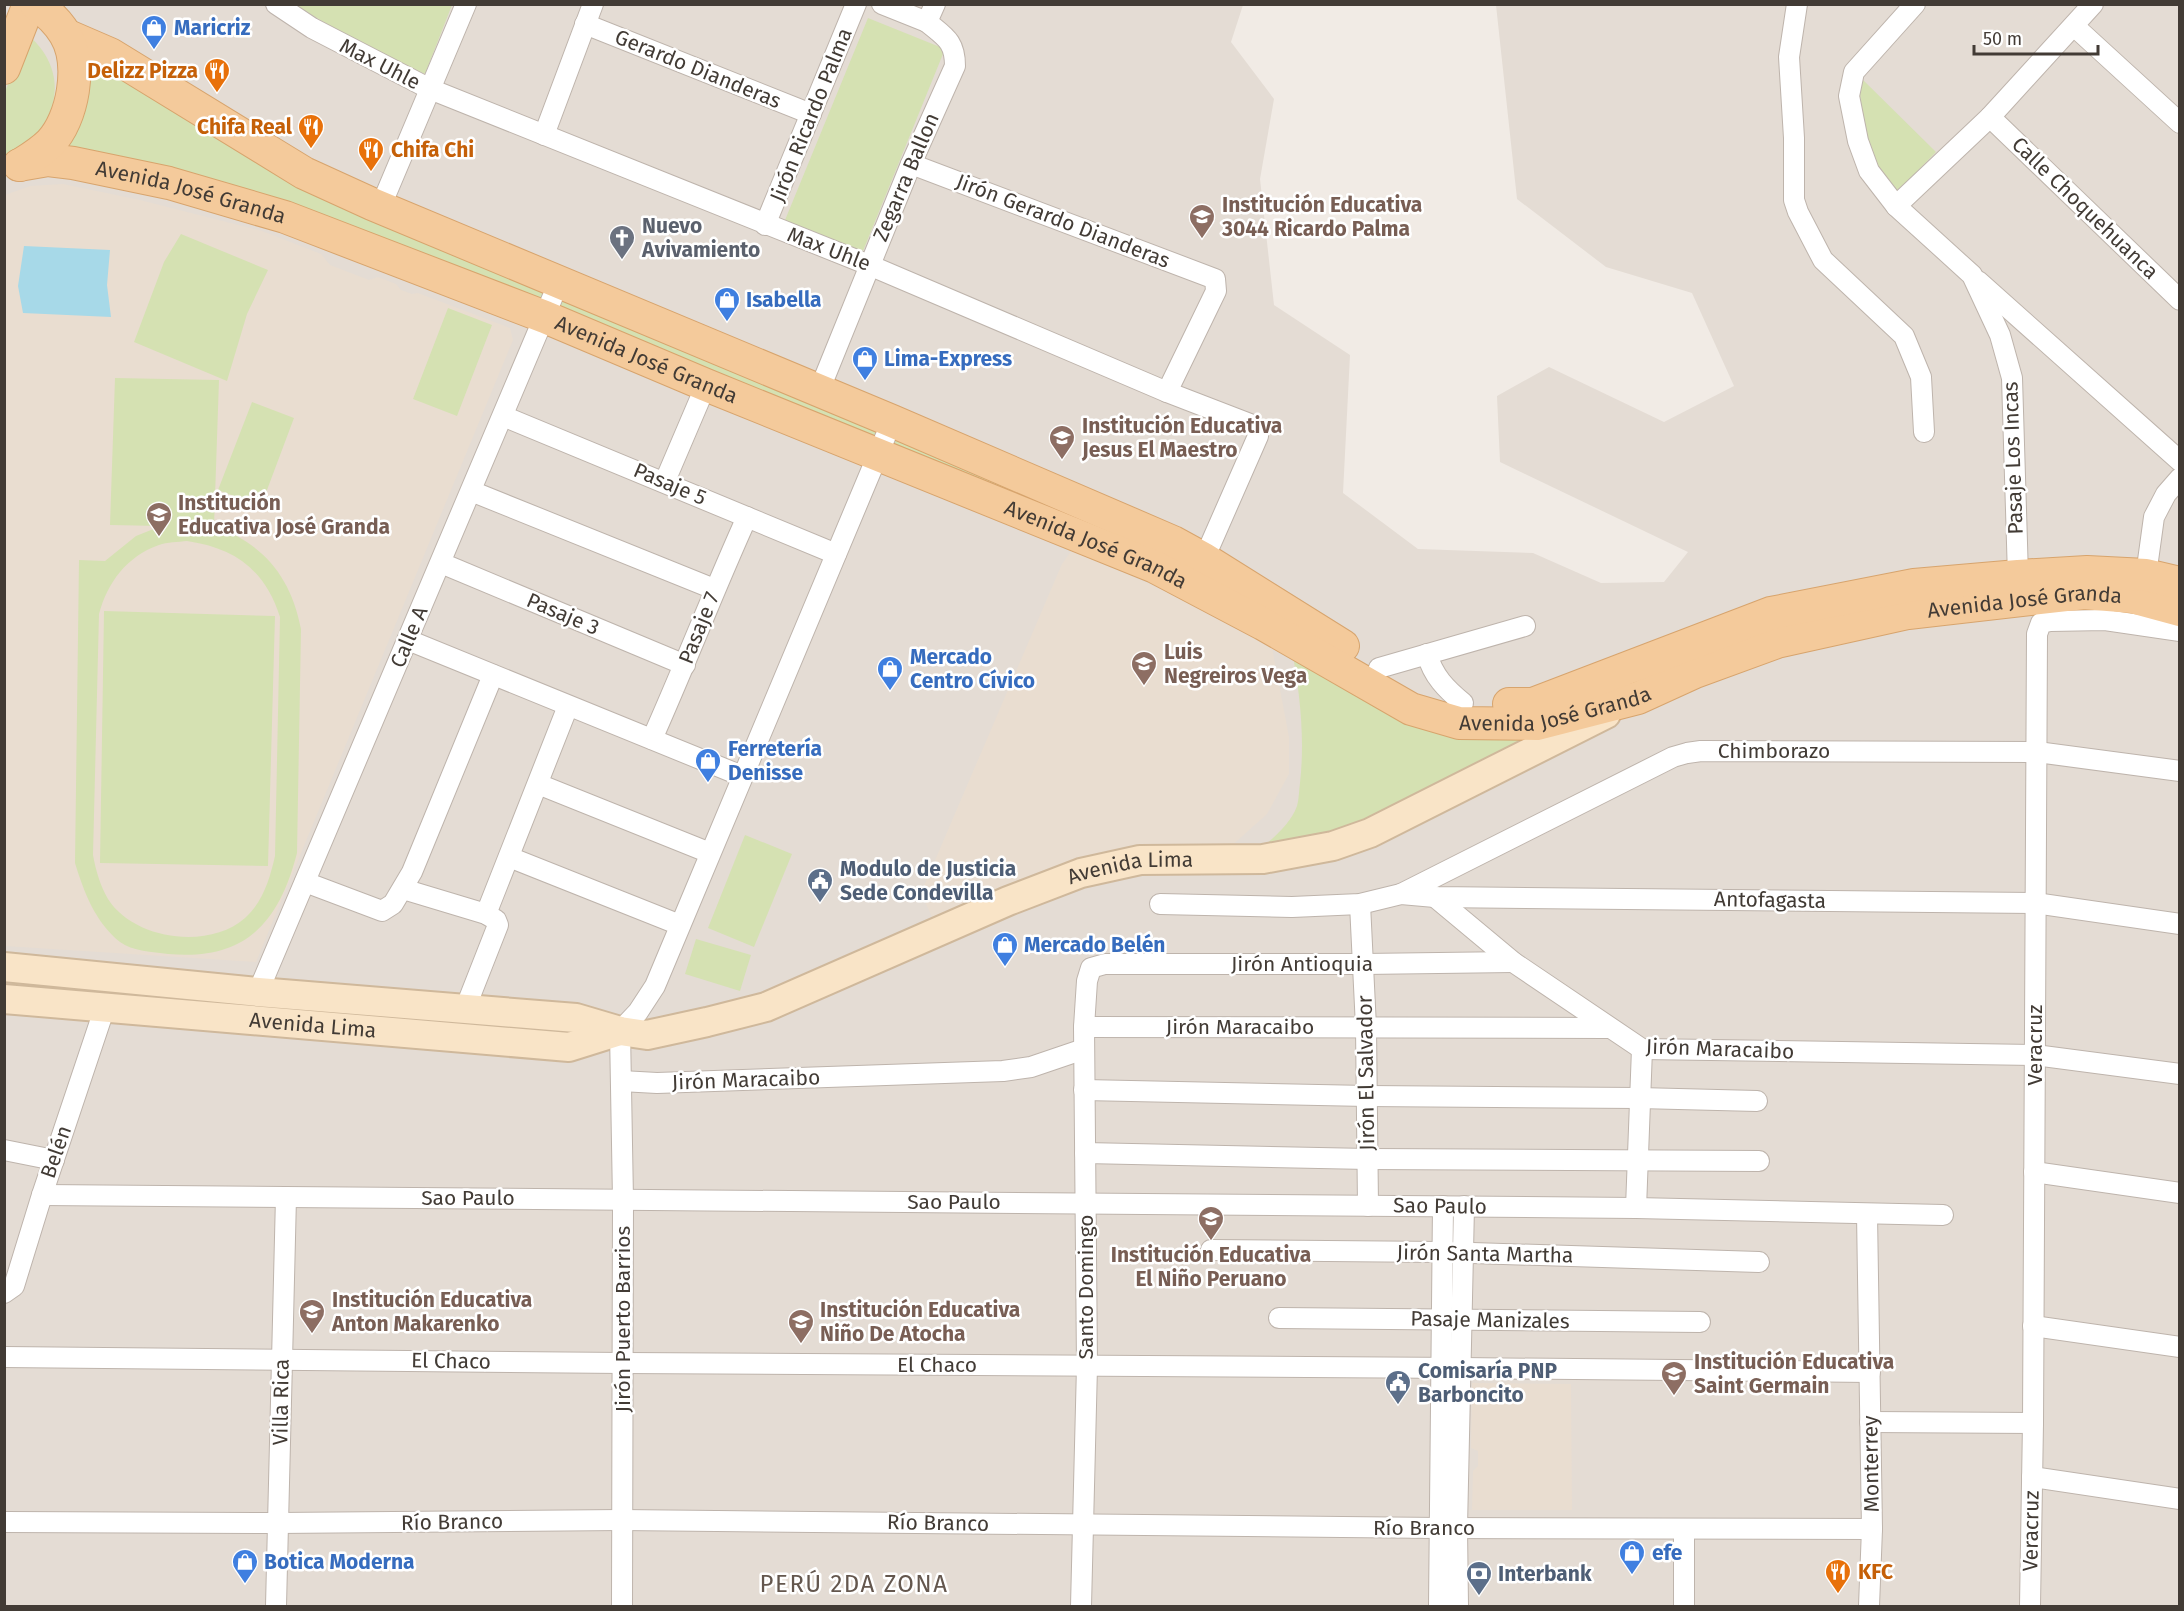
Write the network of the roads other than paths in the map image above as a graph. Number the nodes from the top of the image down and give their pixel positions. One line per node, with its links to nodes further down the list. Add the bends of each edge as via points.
1 (29, 4): 15 (main road)
2 (36, 4): 12 (main road, Avenida José Granda)
3 (276, 4): 16 (street, Max Uhle, via 312,28)
4 (466, 4): 16 (street)
5 (593, 4): 13 (street)
6 (856, 4): 17 (street, Jirón Ricardo Palma)
7 (882, 4): 11 (street, Zegarra Ballon)
8 (1797, 4): 36 (street, via 1789,57 1794,200 1823,260 1904,336 1921,377)
9 (1915, 4): 23 (street, Pasaje Los Incas, via 1854,72 1849,96 1869,171)
10 (2093, 4): 14 (street)
11 (931, 13): 21 (street, Zegarra Ballon, via 950,41 955,66)
12 (64, 22): 22 (main road, via 74,74 70,108 51,142); 24 (main road, Avenida José Granda, via 304,173)
13 (585, 24): 17 (street, Gerardo Dianderas); 20 (street)
14 (2074, 26): 18 (street); 19 (street)
15 (4, 68)
16 (430, 89): 20 (street, Max Uhle); 24 (street)
17 (812, 114): 25 (street, Jirón Ricardo Palma)
18 (1990, 117): 23 (street); 29 (street, Calle Choquehuanca)
19 (2180, 123)
20 (544, 135): 25 (street, Max Uhle)
21 (911, 164): 26 (street, Zegarra Ballon); 33 (street, Jirón Gerardo Dianderas, via 1215,279 1216,291)
22 (12, 167): 30 (main road, Avenida José Granda, via 48,160 169,183 285,217)
23 (1896, 206): 27 (street, Pasaje Los Incas)
24 (380, 208): 28 (main road, Avenida José Granda)
25 (765, 225): 26 (street, Max Uhle)
26 (869, 265): 32 (street, Zegarra Ballon); 33 (street, Max Uhle)
27 (1972, 275): 38 (street, Pasaje Los Incas); 47 (street, Pasaje Los Incas, via 2000,335 2012,378)
28 (559, 282): 30 (street, Calle A); 32 (main road, Avenida José Granda)
29 (2180, 300)
30 (545, 317): 31 (main road, Avenida José Granda); 34 (street, Calle A)
31 (706, 385): 37 (main road, Avenida José Granda); 40 (street)
32 (819, 392): 35 (main road, Avenida José Granda)
33 (1167, 392): 44 (street, Max Uhle, via 1250,424 1258,436)
34 (503, 416): 40 (street, Pasaje 5); 41 (street, Calle A)
35 (892, 421): 37 (street); 44 (main road, Avenida José Granda, via 1173,542)
36 (1924, 432)
37 (878, 454): 43 (street); 58 (main road, Avenida José Granda, via 1155,567 1411,709 1459,723 1537,724)
38 (2180, 461)
39 (2180, 478): 46 (street, via 2154,517)
40 (665, 481): 42 (street, Pasaje 5)
41 (471, 491): 45 (street, Calle A); 49 (street)
42 (747, 517): 43 (street, Pasaje 5); 49 (street, Pasaje 7)
43 (836, 554): 64 (street)
44 (1204, 559): 56 (main road, Avenida José Granda)
45 (441, 563): 53 (street, Calle A); 55 (street, Pasaje 3)
46 (2146, 575): 47 (main road, Avenida José Granda, via 2087,572); 48 (main road, Avenida José Granda)
47 (2018, 576): 59 (main road, Avenida José Granda, via 1914,585 1771,613 1533,704)
48 (2180, 583)
49 (714, 589): 55 (street, Pasaje 7)
50 (2180, 610): 58 (main road, Avenida José Granda, via 2132,597 2084,593 1908,613 1777,642)
51 (1525, 626): 54 (street)
52 (2180, 631): 62 (street, Veracruz, via 2105,620 2041,623 2037,634)
53 (408, 640): 57 (street); 68 (street, Calle A)
54 (1427, 654): 56 (street); 59 (street, via 1438,678)
55 (685, 665): 61 (street, Pasaje 7)
56 (1379, 668): 59 (main road, Avenida José Granda, via 1420,689)
57 (493, 675): 60 (street); 69 (street)
58 (1638, 698): 89 (main road, Avenida Lima, via 1381,828 1333,846 1263,859 1140,860 1082,873 1008,901 766,1007 647,1035)
59 (1463, 703)
60 (568, 706): 61 (street); 65 (street)
61 (652, 739): 64 (street)
62 (2037, 752): 63 (street, Chimborazo); 70 (street, Chimborazo, via 1687,753); 72 (street, Veracruz)
63 (2180, 771)
64 (742, 776): 66 (street, via 732,813)
65 (537, 784): 66 (street); 67 (street)
66 (710, 853): 77 (street)
67 (509, 857): 75 (street); 77 (street)
68 (305, 882): 69 (street, via 382,911); 82 (street, Calle A)
69 (404, 889): 75 (street)
70 (1401, 894): 71 (street, Antofagasta); 74 (street, Antofagasta)
71 (1435, 897): 72 (street, Antofagasta); 78 (street)
72 (2035, 903): 76 (street, Antofagasta); 92 (street, Veracruz)
73 (1160, 904): 74 (street, Antofagasta)
74 (1360, 904): 79 (street, Jirón El Salvador)
75 (486, 914): 85 (street, via 498,925)
76 (2180, 924)
77 (680, 925): 89 (street, via 655,986)
78 (1513, 962): 79 (street, Jirón Antioquia); 88 (street)
79 (1365, 964): 81 (street, Jirón Antioquia, via 1105,964); 87 (street, Jirón El Salvador)
80 (4, 967): 82 (main road, Avenida Lima)
81 (1091, 968): 86 (street, Santo Domingo)
82 (258, 992): 85 (main road, Avenida Lima)
83 (4, 999): 84 (main road, Avenida Lima)
84 (105, 1007): 89 (main road, Avenida Lima, via 569,1047); 102 (street, Belén)
85 (465, 1009): 89 (main road, Avenida Lima, via 576,1018)
86 (1084, 1027): 87 (street, Jirón Maracaibo); 90 (street, Santo Domingo)
87 (1366, 1028): 88 (street, Jirón Maracaibo); 96 (street, Jirón El Salvador)
88 (1608, 1028): 91 (street, Jirón Maracaibo)
89 (620, 1030): 94 (street, Jirón Puerto Barrios)
90 (1084, 1049): 94 (street, Jirón Maracaibo, via 1031,1067 1003,1071); 95 (street, Santo Domingo)
91 (1642, 1049): 92 (street, Jirón Maracaibo); 97 (street)
92 (2035, 1055): 93 (street, Jirón Maracaibo); 105 (street, Veracruz)
93 (2180, 1074)
94 (621, 1081): 109 (street, Jirón Puerto Barrios)
95 (1084, 1090): 96 (street); 100 (street, Santo Domingo)
96 (1367, 1096): 97 (street); 101 (street, Jirón El Salvador)
97 (1639, 1098): 98 (street); 103 (street)
98 (1757, 1101)
99 (4, 1150): 102 (street)
100 (1085, 1153): 101 (street); 110 (street, Santo Domingo)
101 (1368, 1159): 103 (street); 111 (street, Jirón El Salvador)
102 (54, 1160): 107 (street, Belén)
103 (1638, 1161): 104 (street); 114 (street)
104 (1759, 1161)
105 (2034, 1172): 106 (street); 126 (street, Veracruz)
106 (2180, 1193)
107 (42, 1196): 108 (street, Sao Paulo); 121 (street, Belén, via 14,1286)
108 (286, 1197): 109 (street, Sao Paulo); 129 (street, Villa Rica)
109 (623, 1200): 110 (street, Sao Paulo); 130 (street, Jirón Puerto Barrios)
110 (1086, 1203): 111 (street, Sao Paulo); 131 (street, Santo Domingo)
111 (1368, 1206): 112 (street, Sao Paulo)
112 (1443, 1206): 113 (street, Sao Paulo); 118 (street)
113 (1464, 1206): 114 (street, Sao Paulo); 119 (street)
114 (1636, 1208): 115 (street, Sao Paulo)
115 (1867, 1214): 116 (street, Sao Paulo); 133 (street, Monterrey)
116 (1943, 1215)
117 (1211, 1250): 118 (street, Jirón Santa Martha)
118 (1442, 1252): 119 (street, Jirón Santa Martha); 123 (street)
119 (1463, 1253): 120 (street, Jirón Santa Martha); 124 (street)
120 (1759, 1262)
121 (4, 1293)
122 (1279, 1318): 123 (street, Pasaje Manizales)
123 (1442, 1319): 124 (street, Pasaje Manizales); 132 (street)
124 (1462, 1320): 125 (street, Pasaje Manizales); 132 (street)
125 (1700, 1322)
126 (2033, 1326): 127 (street); 135 (street, Veracruz)
127 (2180, 1347)
128 (4, 1357): 129 (street, El Chaco)
129 (282, 1359): 130 (street, El Chaco); 140 (street, Villa Rica)
130 (623, 1364): 131 (street, El Chaco); 138 (street, Jirón Puerto Barrios)
131 (1087, 1366): 132 (street, El Chaco); 141 (street, Santo Domingo)
132 (1451, 1368): 133 (street, El Chaco); 142 (street)
133 (1870, 1372): 134 (street, Monterrey)
134 (1870, 1422): 135 (street); 143 (street, Monterrey)
135 (2033, 1423): 136 (street, Veracruz)
136 (2032, 1477): 137 (street); 152 (street, Veracruz)
137 (2180, 1499)
138 (621, 1520): 140 (street, Río Branco); 141 (street, Río Branco); 146 (street, Jirón Puerto Barrios)
139 (4, 1522): 140 (street, Río Branco)
140 (278, 1523): 145 (street, Villa Rica)
141 (1082, 1525): 142 (street, Río Branco); 147 (street, Santo Domingo)
142 (1448, 1528): 144 (street, Río Branco); 148 (street); 149 (street)
143 (1872, 1529): 144 (street, Río Branco); 151 (street, Monterrey)
144 (1684, 1530): 150 (street)
145 (276, 1606)
146 (622, 1606)
147 (1081, 1606)
148 (1438, 1606)
149 (1458, 1606)
150 (1684, 1606)
151 (1869, 1606)
152 (2030, 1606)

